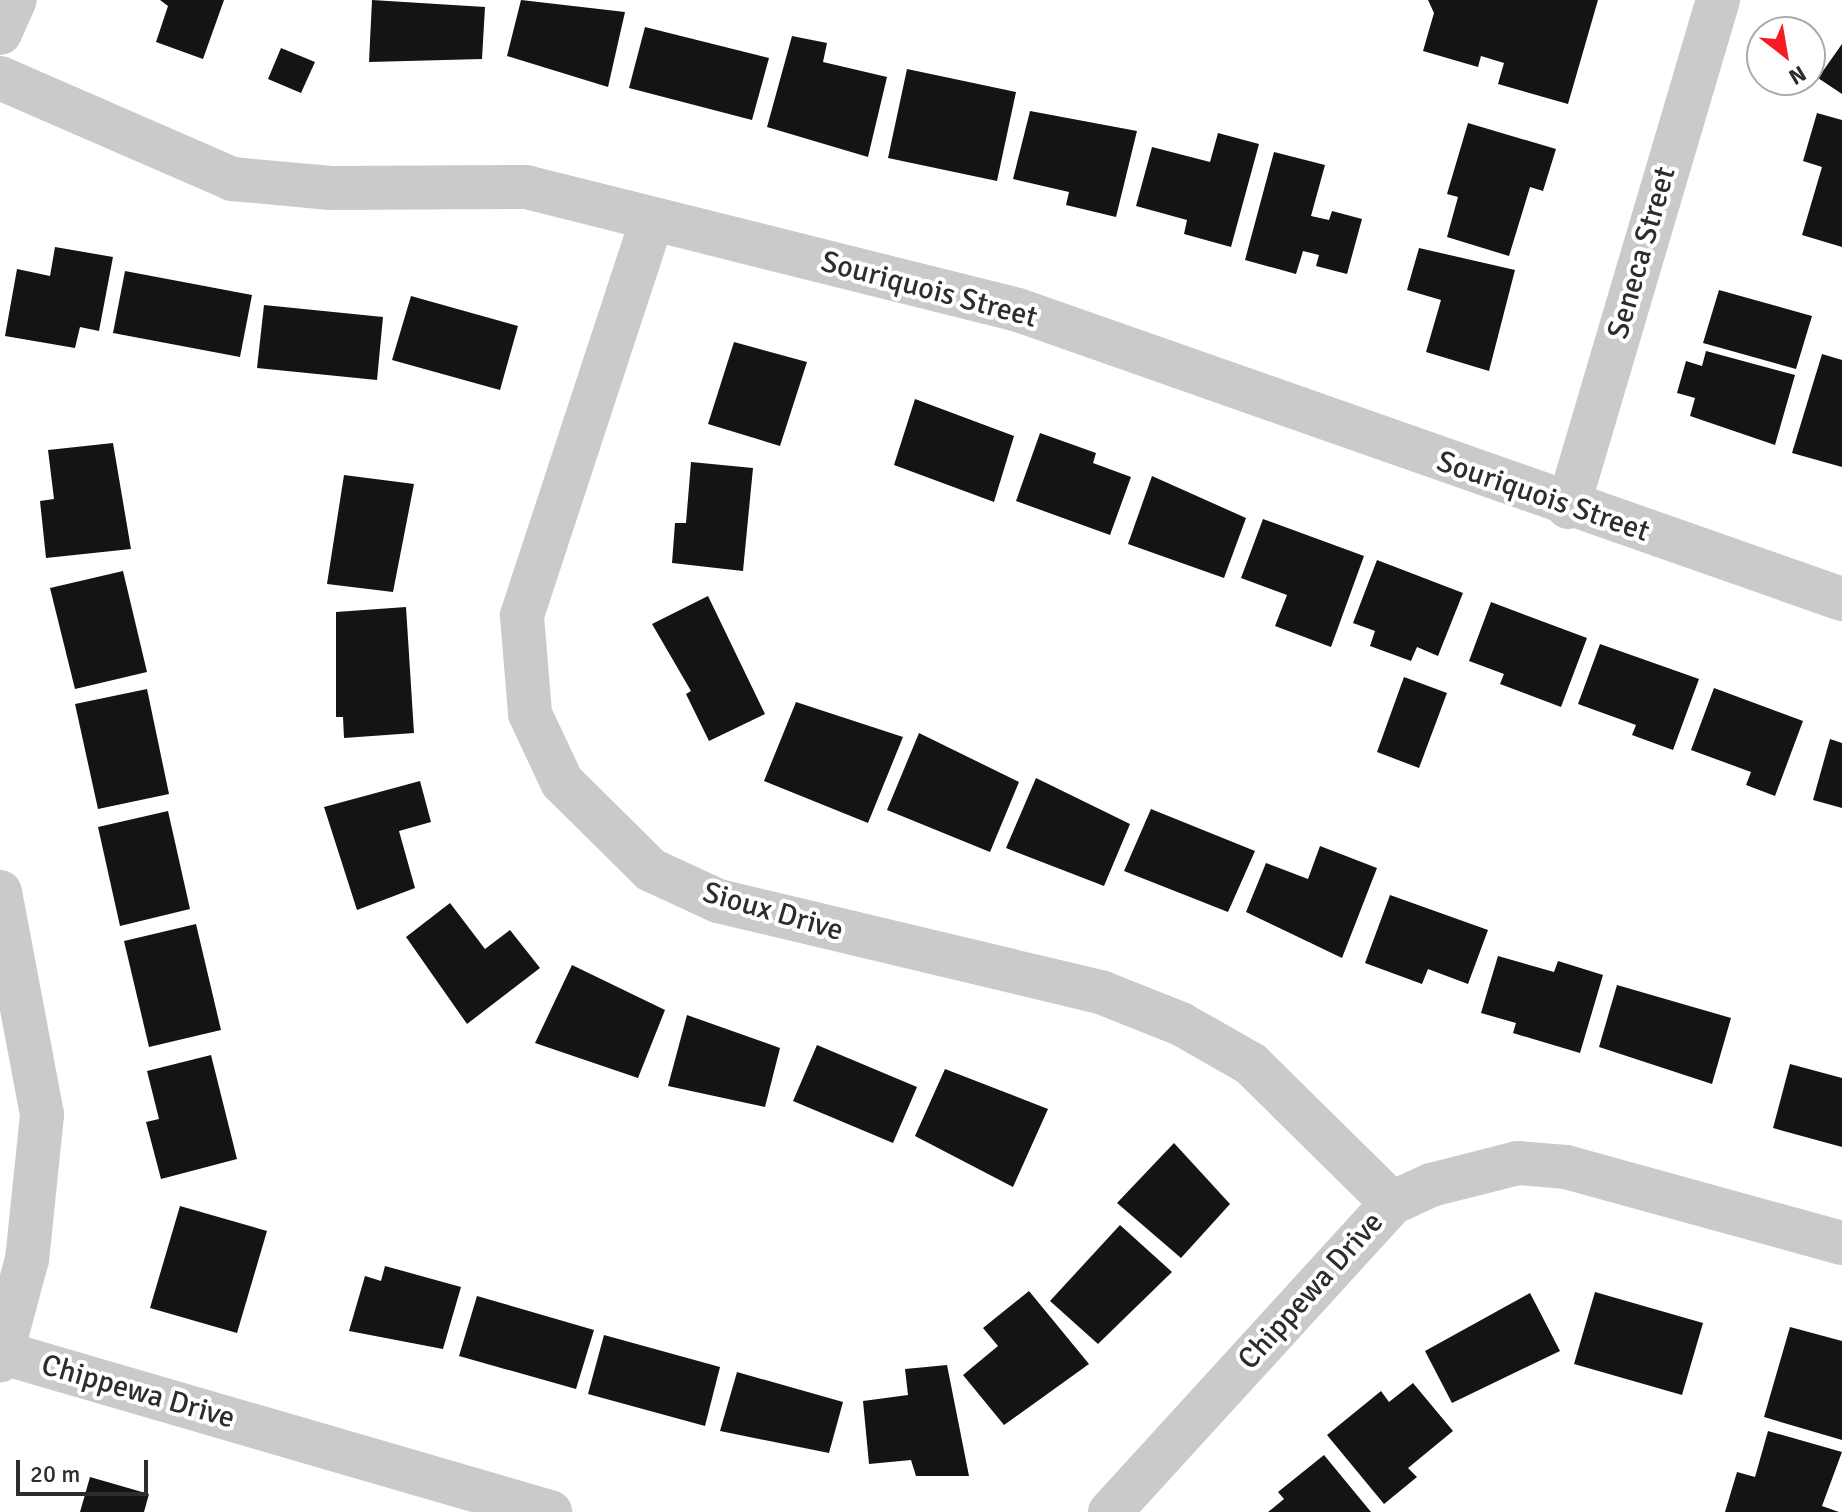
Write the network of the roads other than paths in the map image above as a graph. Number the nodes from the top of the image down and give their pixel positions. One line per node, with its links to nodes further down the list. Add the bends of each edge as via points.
1 (15, 0): 3 (street)
2 (1718, 0): 6 (street, Seneca Street)
3 (0, 33)
4 (0, 78): 5 (street, Souriquois Street, via 232,179 331,188 526,187)
5 (652, 220): 6 (street, Souriquois Street, via 1018,310); 9 (street, Sioux Drive, via 522,616 530,714 562,782 651,870 718,901 1103,993 1181,1024 1251,1064)
6 (1568, 507): 7 (street, Souriquois Street)
7 (1842, 599)
8 (0, 892): 11 (street, via 42,1115 27,1259)
9 (1392, 1203): 10 (street, Chippewa Drive, via 1474,1172 1518,1163 1566,1167); 13 (street, Chippewa Drive)
10 (1842, 1243)
11 (2, 1356): 12 (street, Chippewa Drive)
12 (550, 1512)
13 (1110, 1512)

